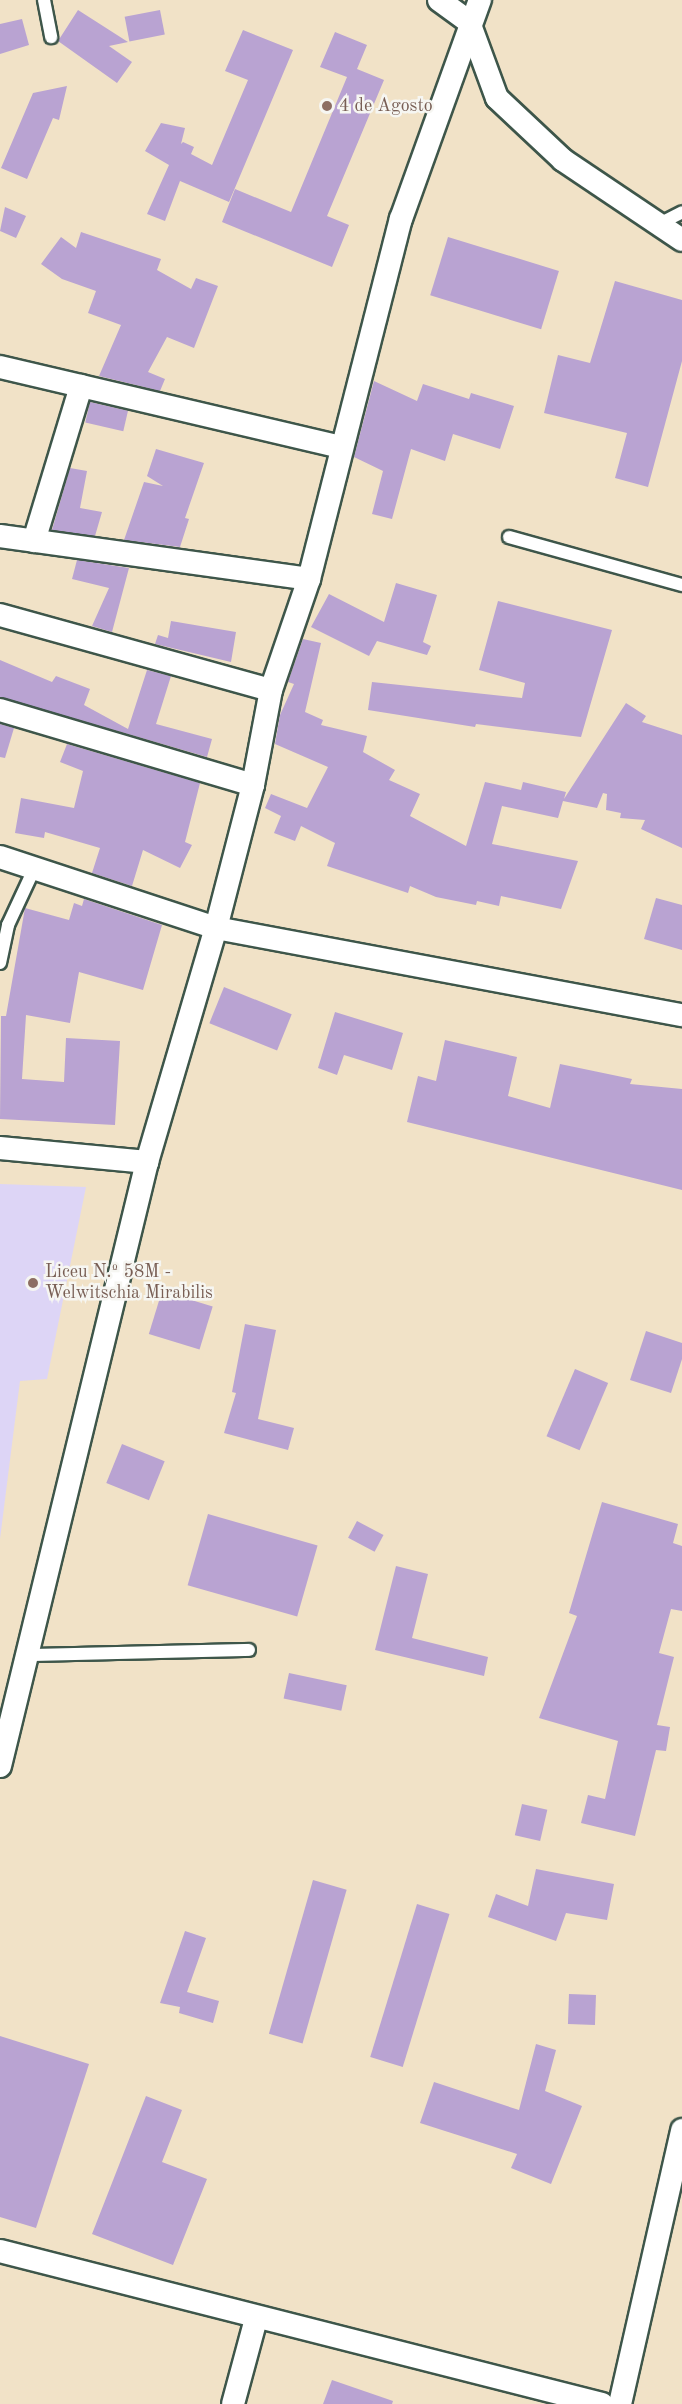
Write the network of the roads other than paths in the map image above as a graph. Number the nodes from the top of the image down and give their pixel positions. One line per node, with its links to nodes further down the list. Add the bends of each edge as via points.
1 (44, 0): 5 (lane)
2 (439, 0): 4 (street)
3 (480, 0): 4 (street)
4 (469, 22): 7 (street, via 498,98 563,160); 11 (street, via 401,219)
5 (51, 37)
6 (682, 212): 7 (lane)
7 (657, 225): 8 (street)
8 (682, 240)
9 (0, 367): 10 (street)
10 (81, 386): 11 (street); 14 (street)
11 (341, 447): 15 (street)
12 (0, 536): 14 (street)
13 (509, 537): 16 (lane)
14 (34, 541): 15 (street)
15 (309, 579): 18 (street)
16 (682, 585)
17 (0, 615): 18 (street)
18 (272, 690): 20 (street)
19 (0, 710): 20 (street)
20 (253, 785): 23 (street)
21 (0, 857): 22 (street)
22 (35, 867): 23 (street); 24 (lane, via 8,925)
23 (216, 928): 25 (street); 27 (street)
24 (0, 963)
25 (682, 1015)
26 (0, 1148): 27 (street)
27 (147, 1162): 29 (street)
28 (249, 1650): 29 (lane)
29 (28, 1655): 30 (street)
30 (0, 1766)
31 (682, 2130): 36 (street)
32 (0, 2251): 33 (street)
33 (256, 2319): 34 (street); 35 (street)
34 (233, 2404)
35 (602, 2404)
36 (620, 2404)

